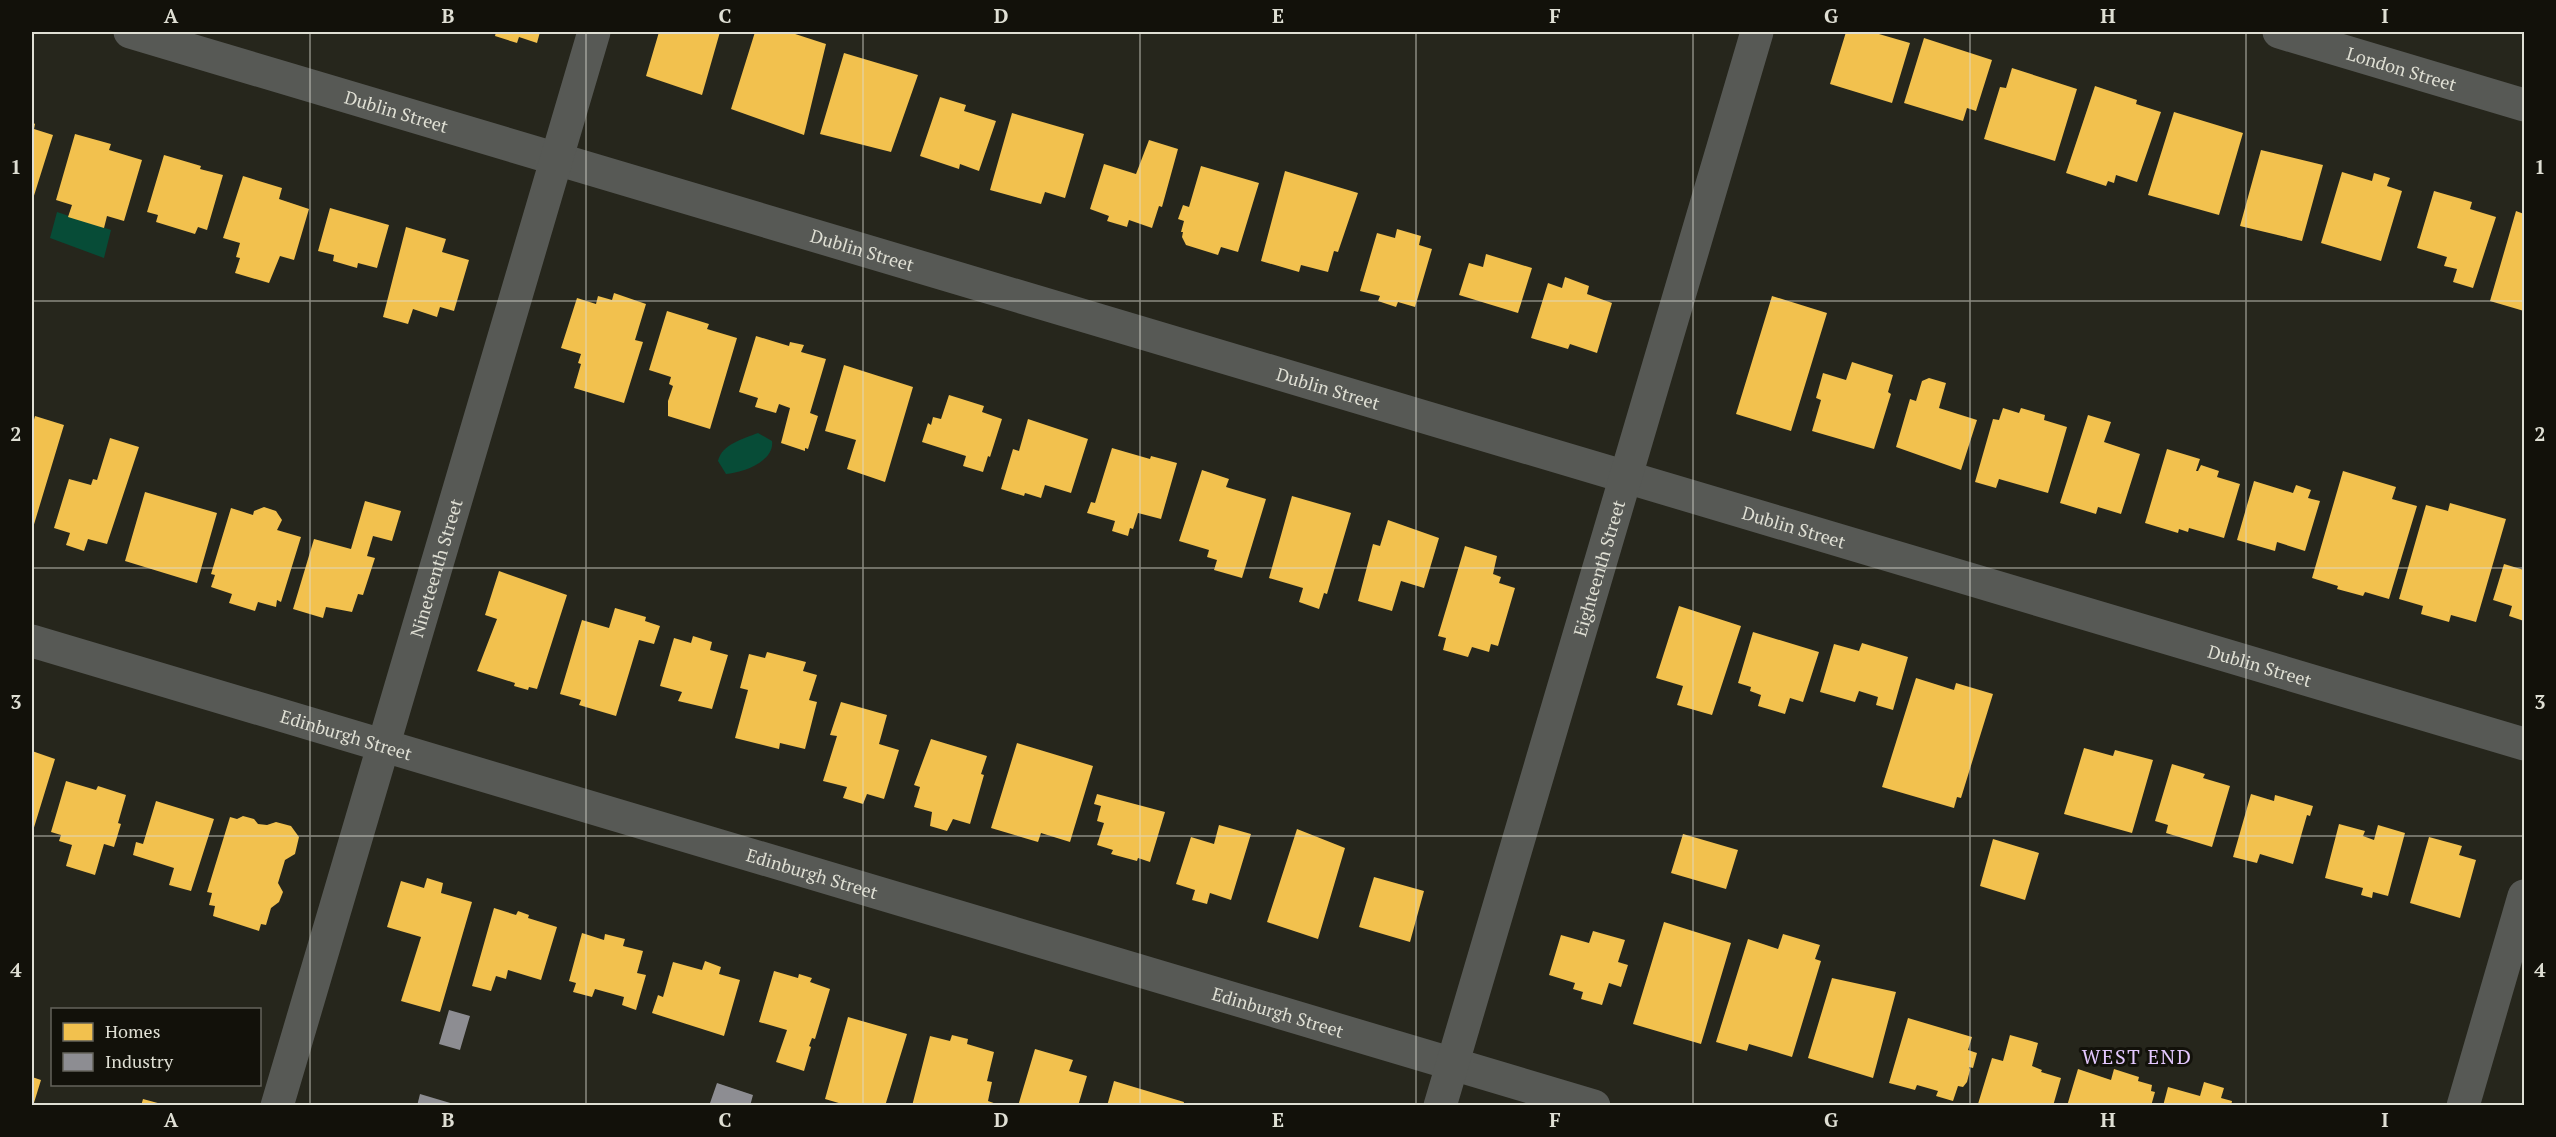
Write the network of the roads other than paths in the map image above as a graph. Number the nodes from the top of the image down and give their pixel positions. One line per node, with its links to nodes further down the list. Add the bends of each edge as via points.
1 (130, 32): 6 (street, Dublin Street)
2 (594, 32): 6 (street, Nineteenth Street)
3 (1757, 32): 7 (street, Eighteenth Street)
4 (2279, 32): 5 (street, London Street)
5 (2524, 105)
6 (556, 158): 7 (street, Dublin Street); 10 (street, Nineteenth Street)
7 (1626, 476): 9 (street, Dublin Street); 12 (street, Eighteenth Street)
8 (32, 641): 10 (street, Edinburgh Street)
9 (2524, 744)
10 (383, 746): 12 (street, Edinburgh Street); 13 (street, Nineteenth Street)
11 (2524, 896): 16 (street)
12 (1453, 1064): 14 (street, Eighteenth Street); 15 (street, Edinburgh Street)
13 (277, 1106)
14 (1440, 1106)
15 (1594, 1106)
16 (2463, 1106)

